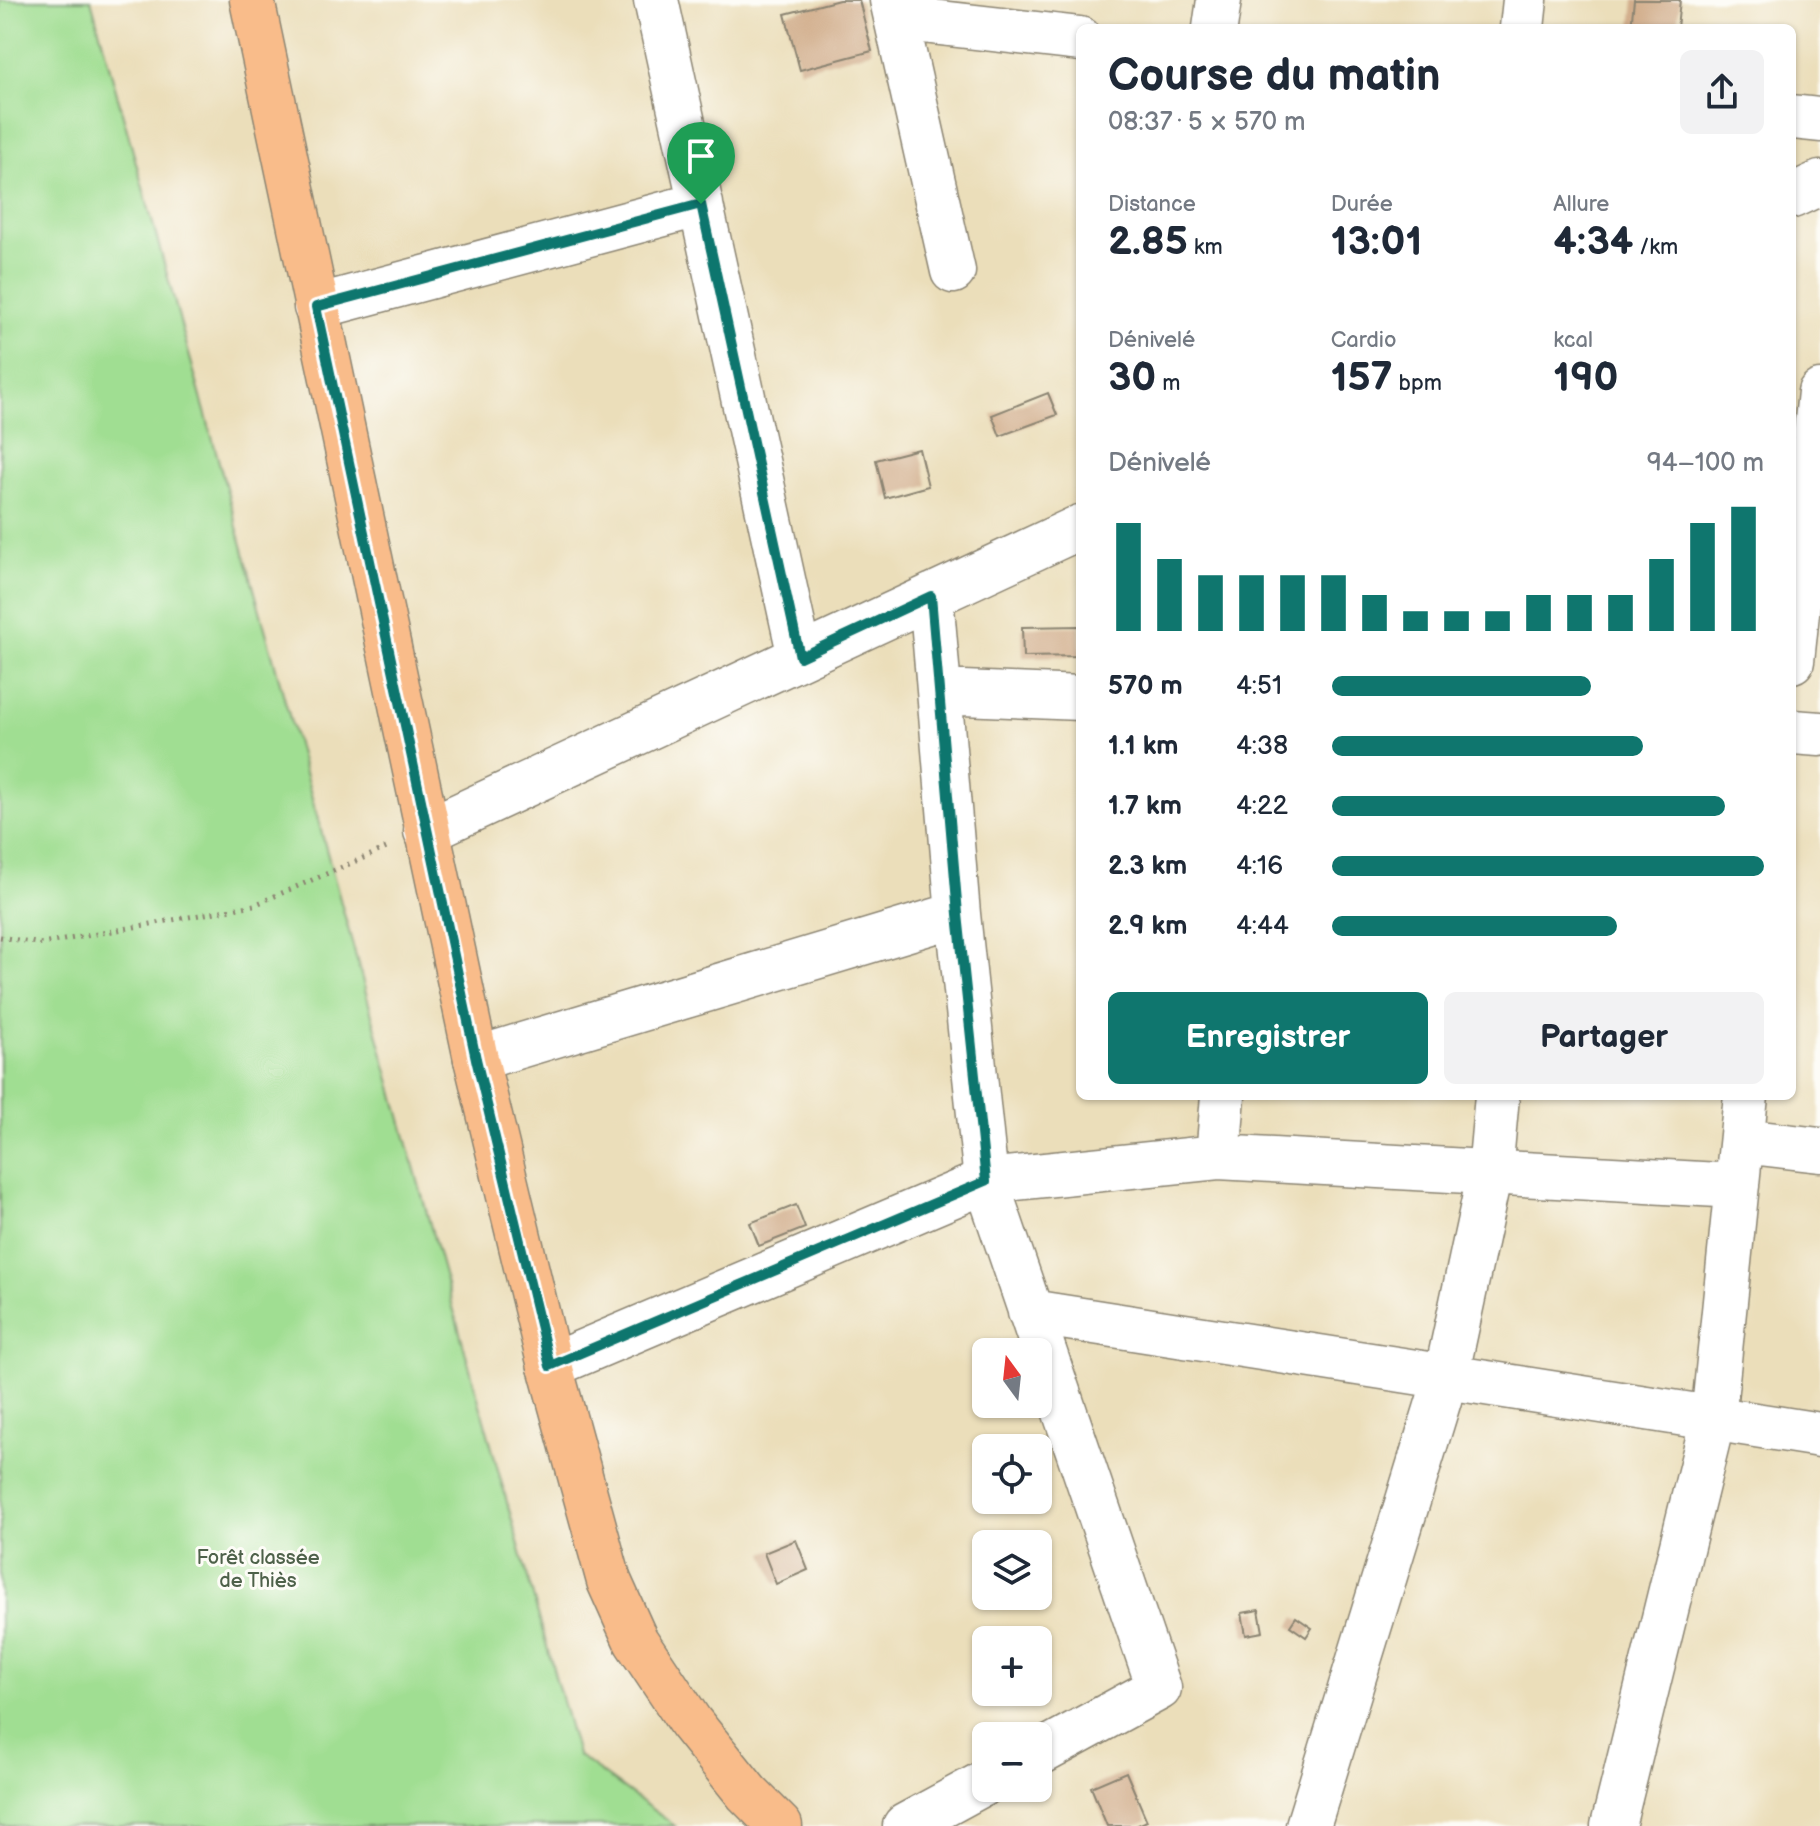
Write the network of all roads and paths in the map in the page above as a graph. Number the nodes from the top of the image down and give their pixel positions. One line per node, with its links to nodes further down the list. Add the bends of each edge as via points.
1 (252, 0): 15 (main road)
2 (656, 0): 13 (street)
3 (1219, 0): 6 (street)
4 (1525, 0): 7 (street)
5 (894, 9): 8 (street); 14 (street)
6 (1216, 24)
7 (1522, 24)
8 (1076, 38)
9 (1796, 117): 10 (street)
10 (1820, 120)
11 (1820, 183): 12 (street)
12 (1796, 194)
13 (701, 204): 15 (street); 20 (street)
14 (953, 271)
15 (316, 307): 25 (main road)
16 (1819, 408): 19 (street)
17 (1076, 529): 18 (street)
18 (931, 596): 20 (street); 21 (street)
19 (1796, 624)
20 (800, 657): 25 (street)
21 (940, 692): 22 (street); 26 (street)
22 (1076, 698)
23 (1796, 732): 24 (street)
24 (1820, 734)
25 (426, 831): 27 (path, via 254,905 42,944); 28 (main road)
26 (958, 914): 28 (street); 36 (street)
27 (0, 937)
28 (476, 1059): 39 (main road)
29 (1223, 1100): 34 (street)
30 (1497, 1100): 35 (street)
31 (1746, 1100): 32 (street)
32 (1742, 1141): 33 (street); 37 (street)
33 (1820, 1150)
34 (1218, 1157): 35 (street); 36 (street)
35 (1490, 1172): 37 (street); 40 (street)
36 (986, 1181): 38 (street); 39 (street)
37 (1737, 1186): 41 (street)
38 (1030, 1312): 40 (street); 43 (street, via 1159,1688)
39 (550, 1366): 45 (main road, via 609,1581 636,1641 690,1722)
40 (1446, 1377): 41 (street); 47 (street)
41 (1713, 1419): 42 (street); 48 (street)
42 (1820, 1435)
43 (1052, 1746)
44 (972, 1790): 46 (street)
45 (780, 1826)
46 (905, 1826)
47 (1308, 1826)
48 (1613, 1826)

